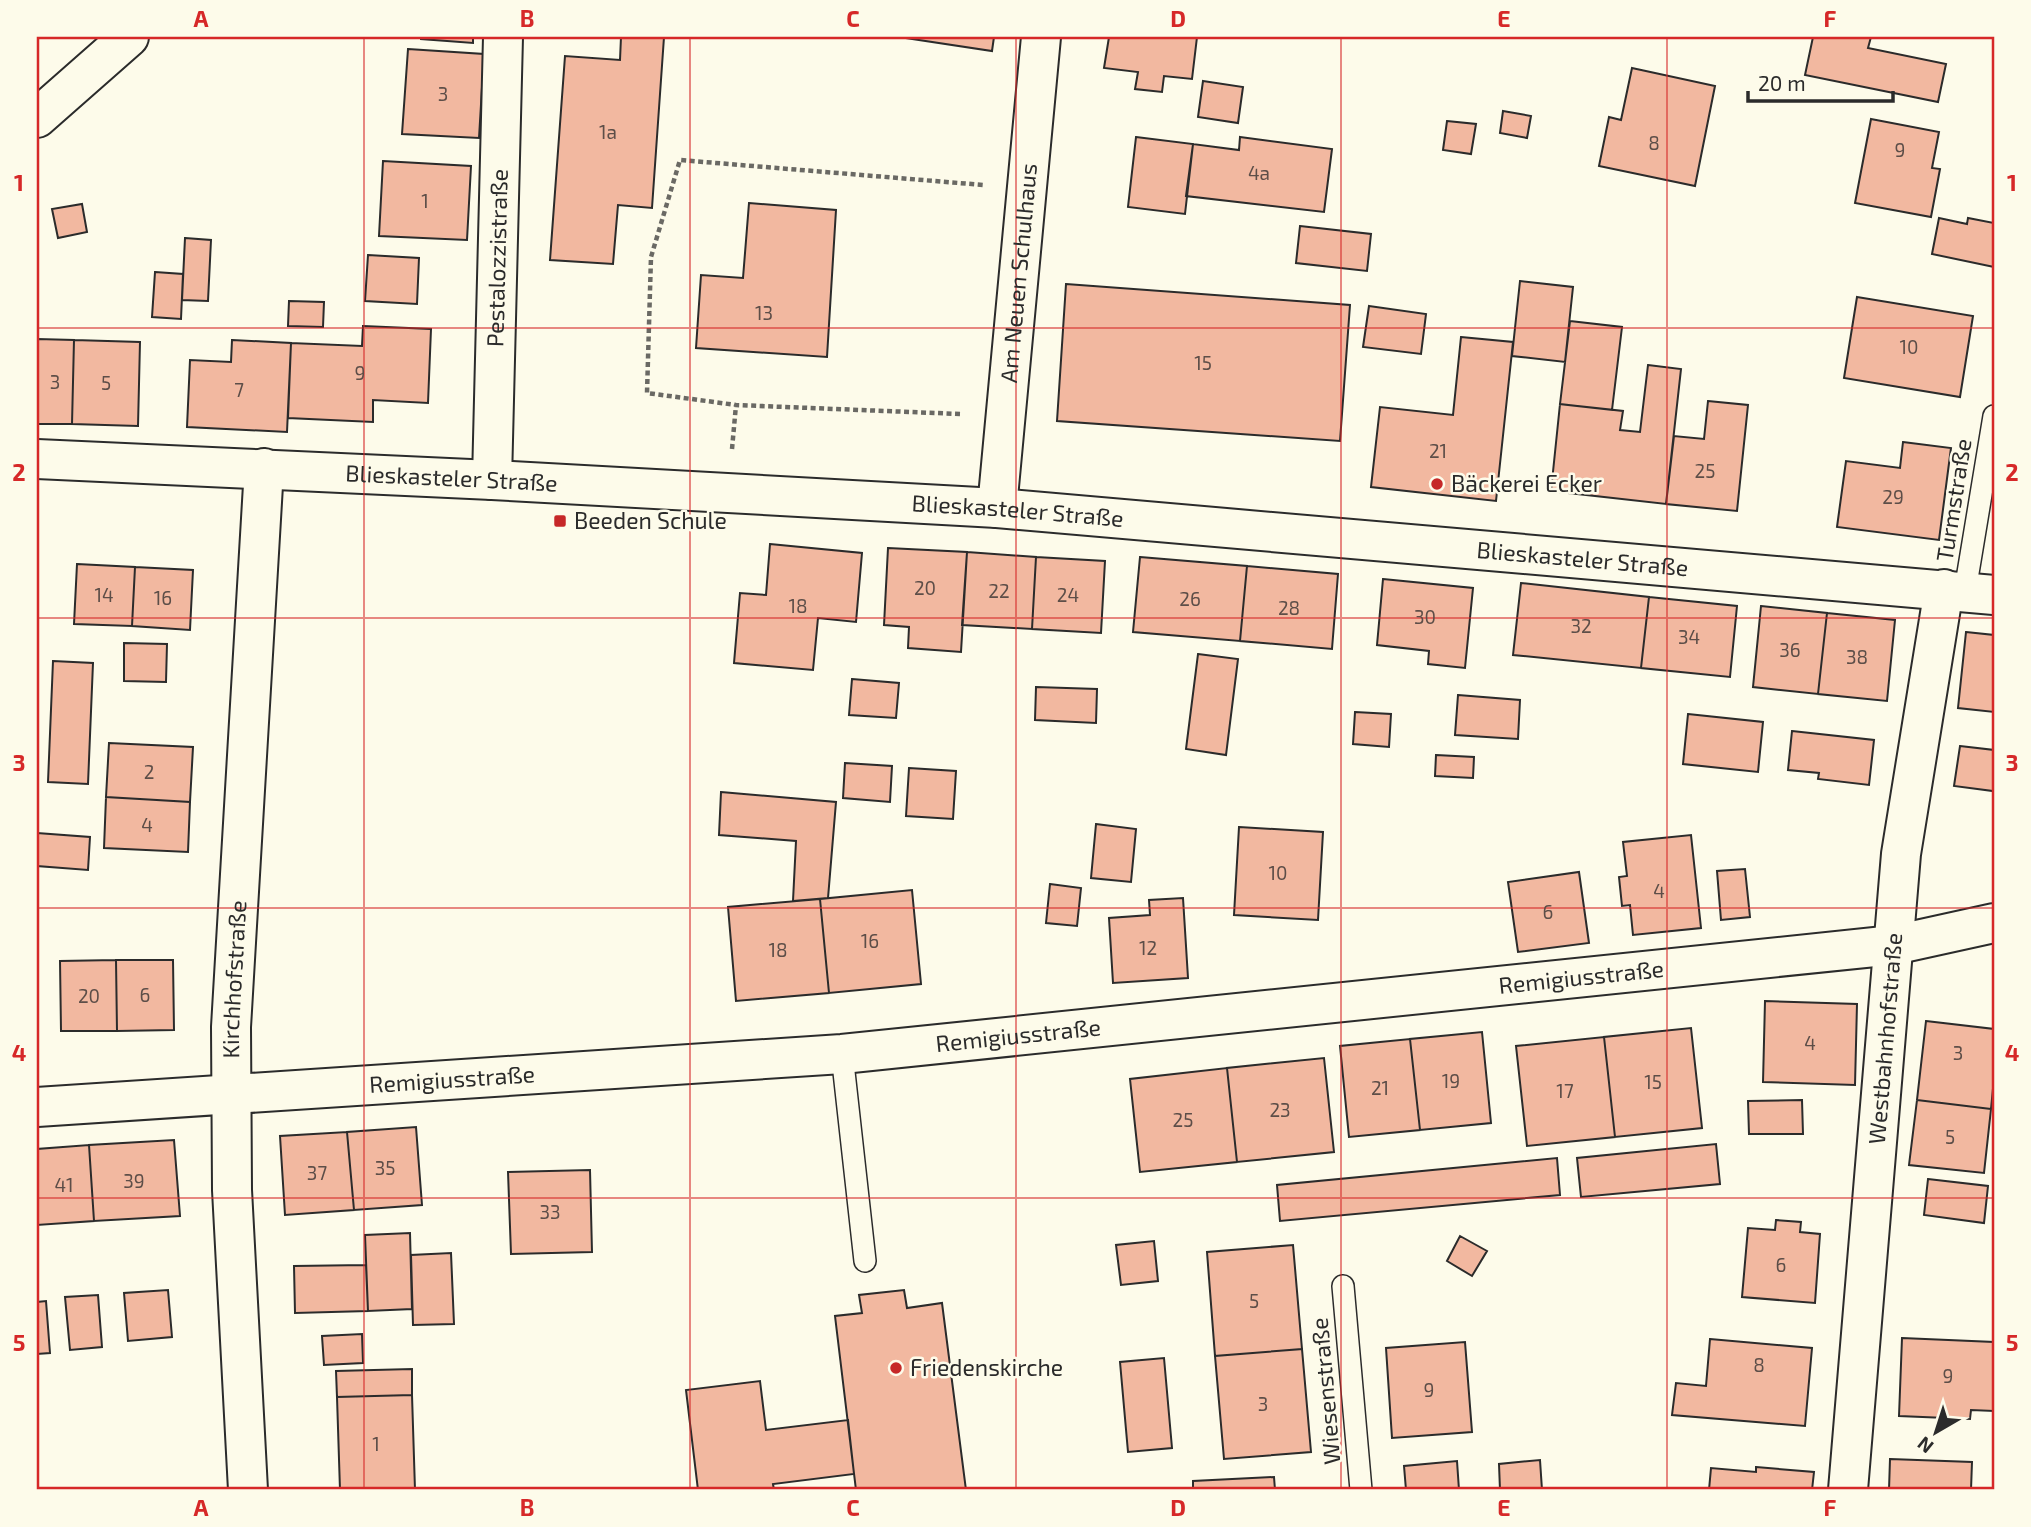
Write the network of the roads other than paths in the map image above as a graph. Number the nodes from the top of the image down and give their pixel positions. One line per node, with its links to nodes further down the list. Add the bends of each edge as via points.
1 (129, 37): 4 (street)
2 (503, 37): 8 (street, Pestalozzistraße)
3 (1041, 37): 9 (street, Am Neuen Schulhaus)
4 (37, 118)
5 (1994, 416): 10 (lane, Turmstraße)
6 (37, 459): 7 (street, Blieskasteler Straße)
7 (264, 468): 8 (street, Blieskasteler Straße); 14 (street, Kirchhofstraße)
8 (492, 480): 9 (street, Blieskasteler Straße)
9 (997, 508): 10 (street, Blieskasteler Straße)
10 (1968, 592): 12 (street, Westbahnhofstraße, via 1901,854)
11 (1994, 923): 12 (street, Remigiusstraße)
12 (1894, 945): 13 (street, Remigiusstraße); 20 (street, Westbahnhofstraße)
13 (842, 1054): 14 (street, Remigiusstraße); 16 (lane)
14 (230, 1094): 15 (street, Remigiusstraße); 18 (street, Kirchhofstraße)
15 (37, 1107)
16 (866, 1261)
17 (1343, 1286): 19 (lane, Wiesenstraße)
18 (248, 1490)
19 (1361, 1490)
20 (1849, 1490)

